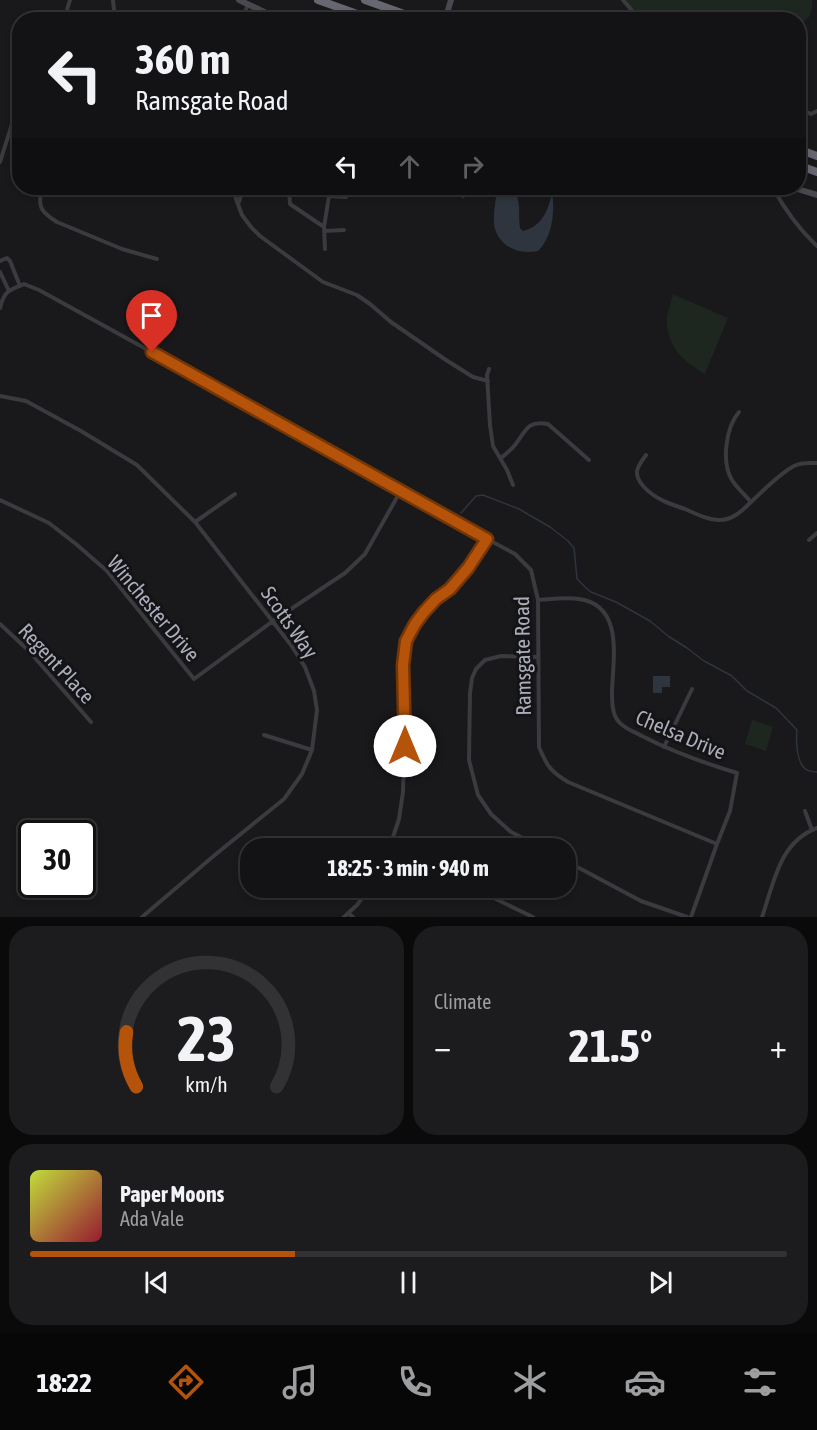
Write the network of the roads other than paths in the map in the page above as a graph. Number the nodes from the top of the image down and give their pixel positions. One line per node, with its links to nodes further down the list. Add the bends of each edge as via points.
1 (239, 0): 5 (street)
2 (318, 0): 8 (highway)
3 (365, 0): 9 (highway)
4 (624, 0): 10 (street)
5 (248, 4): 6 (street); 7 (street)
6 (244, 12)
7 (264, 12)
8 (352, 12)
9 (399, 12)
10 (634, 12)
11 (12, 124): 12 (street)
12 (0, 162)
13 (40, 195): 25 (street, via 40,207 57,222)
14 (236, 195): 20 (street)
15 (241, 195): 20 (street)
16 (289, 195): 21 (street, via 290,204)
17 (777, 195): 23 (street)
18 (328, 196): 19 (street); 21 (street)
19 (346, 197)
20 (237, 204): 32 (street, via 250,227 323,282 357,295 446,360 473,377)
21 (324, 229): 22 (street); 24 (street)
22 (345, 230)
23 (817, 246)
24 (325, 249)
25 (158, 259)
26 (0, 261): 28 (street, via 10,261)
27 (0, 272): 29 (street)
28 (20, 286): 29 (street); 40 (street, Ramsgate Road, via 24,284 49,295)
29 (9, 291): 30 (street)
30 (0, 308)
31 (489, 369): 32 (street)
32 (488, 381): 36 (street, via 493,446)
33 (0, 396): 44 (street, Scotts Way, via 26,401 137,465)
34 (739, 412): 43 (street, via 732,422 726,464 732,480)
35 (646, 455): 43 (street, via 638,467 638,480 660,500 720,520 736,515)
36 (501, 458): 37 (street, via 527,427 542,423); 39 (street)
37 (589, 460)
38 (817, 463): 43 (street, via 796,465)
39 (513, 485)
40 (400, 492): 46 (street, Ramsgate Road); 49 (street, via 358,561)
41 (235, 494): 44 (street)
42 (0, 500): 49 (street, Winchester Drive, via 49,523 107,571 194,680)
43 (751, 502)
44 (195, 522): 49 (street, Scotts Way)
45 (817, 533): 47 (street)
46 (487, 539): 48 (street, Ramsgate Road, via 515,554 531,570); 59 (street, via 450,589 424,612 406,641 403,792)
47 (809, 540)
48 (538, 600): 51 (street, Ramsgate Road); 55 (street, Chelsa Drive, via 580,599 599,606 610,620 614,635 612,703 617,721)
49 (273, 621): 56 (street, Scotts Way, via 305,667 314,691 317,710)
50 (0, 624): 53 (street, Regent Place)
51 (537, 657): 60 (street, via 501,656 485,660 476,669 470,693 469,759 478,795 490,814); 61 (street, Ramsgate Road, via 538,747 554,773)
52 (692, 689): 55 (street)
53 (91, 722)
54 (264, 735): 56 (street)
55 (664, 747): 61 (street, Chelsa Drive, via 737,773 730,812)
56 (312, 750): 66 (street, Scotts Way, via 302,774 284,799)
57 (805, 811): 58 (street)
58 (815, 829): 70 (street, via 788,849)
59 (393, 838)
60 (523, 838)
61 (717, 844): 69 (street)
62 (576, 866): 69 (street, via 641,901)
63 (362, 898): 65 (street)
64 (494, 898): 68 (street)
65 (346, 915): 67 (street)
66 (142, 917)
67 (353, 917)
68 (533, 917)
69 (689, 917)
70 (762, 917)

